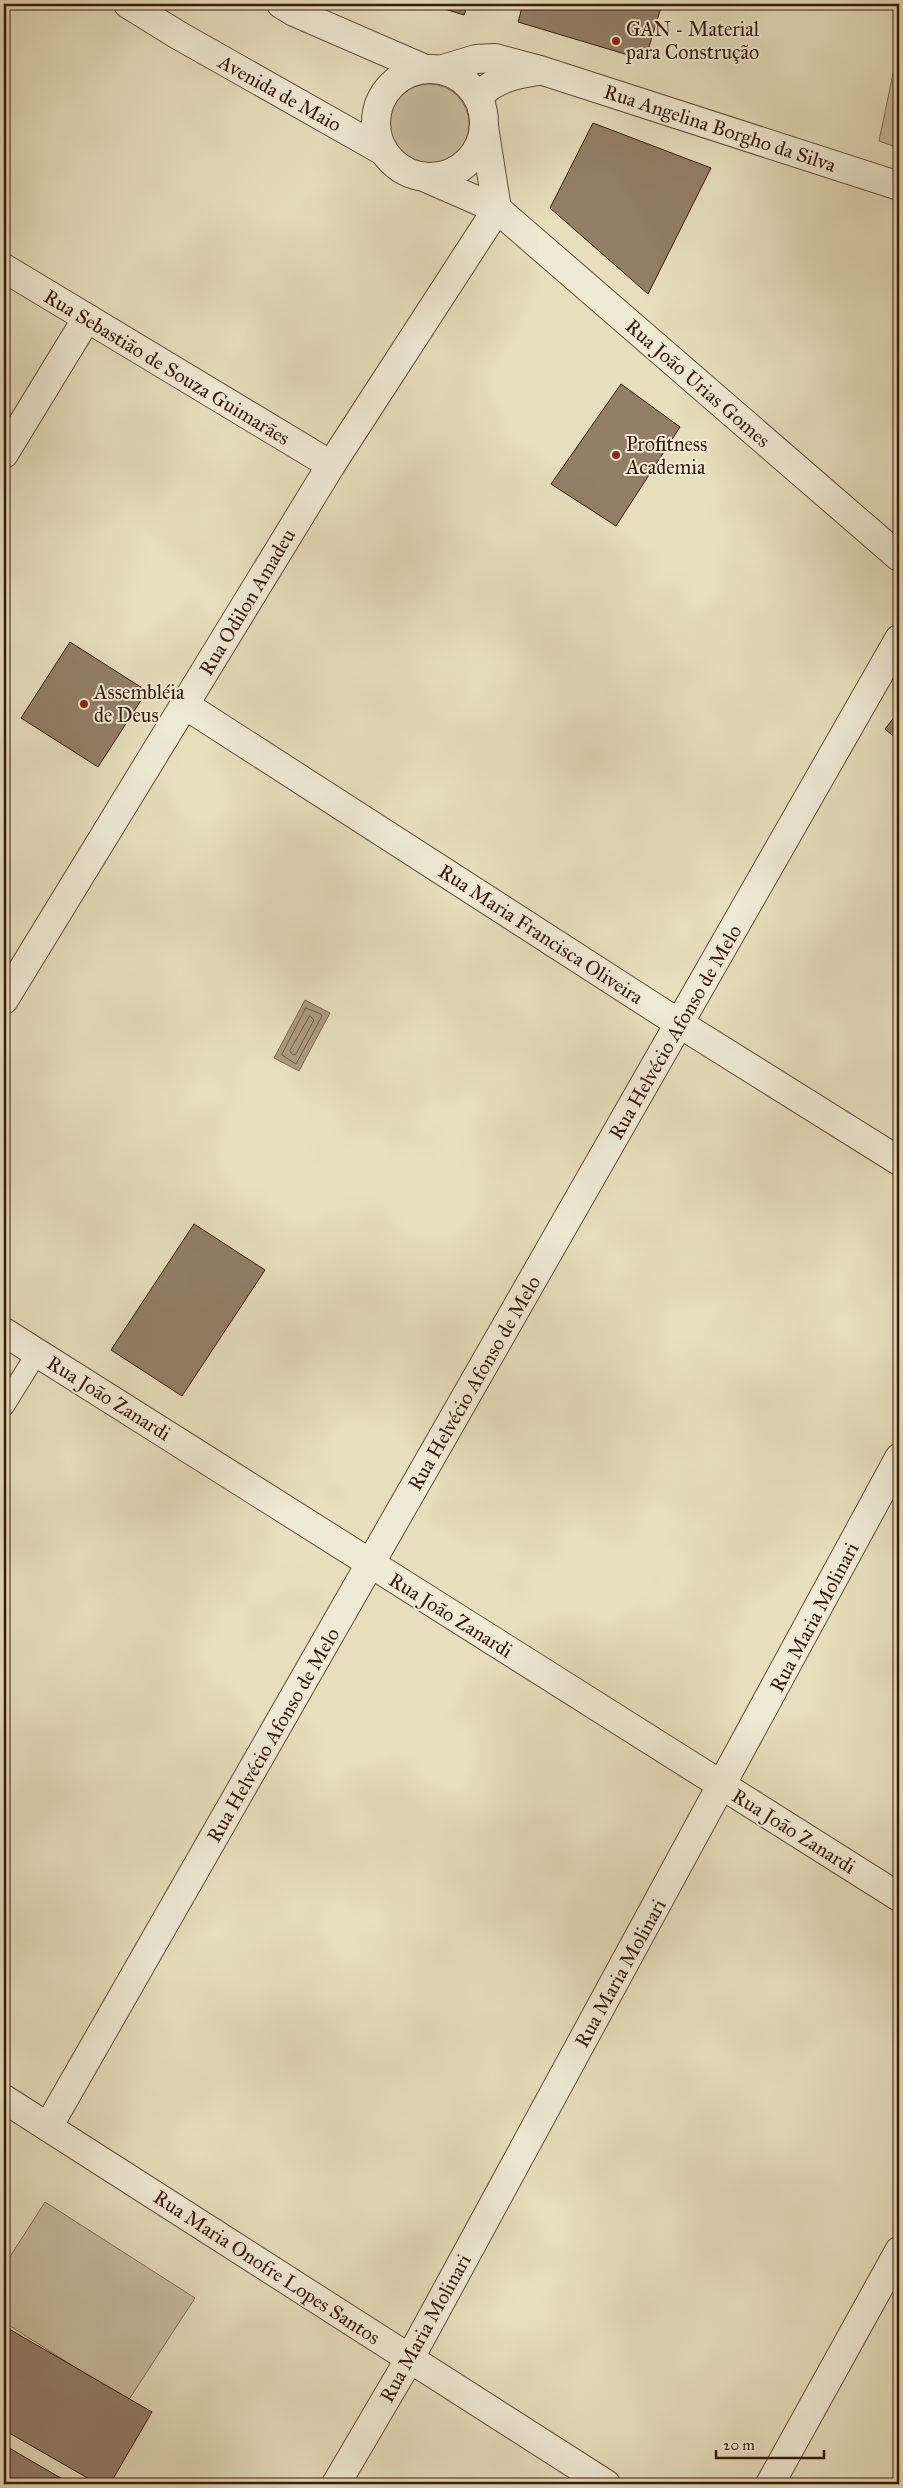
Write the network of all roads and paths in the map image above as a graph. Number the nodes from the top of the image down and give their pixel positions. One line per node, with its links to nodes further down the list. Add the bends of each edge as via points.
1 (128, 4): 7 (street, Avenida de Maio)
2 (281, 4): 3 (street)
3 (433, 69): 4 (street, Rua Angelina Borgho da Silva, via 495,58); 5 (street, via 457,75); 7 (street, via 406,74 391,84 380,99 375,117 376,135)
4 (540, 70): 5 (street, via 495,83); 9 (street, Rua Angelina Borgho da Silva)
5 (479, 97): 6 (street)
6 (484, 127): 8 (street, via 479,147 466,164 447,175); 10 (street)
7 (383, 151): 8 (street, via 409,174)
8 (426, 178): 10 (street, Rua João Urias Gomes)
9 (899, 186)
10 (497, 209): 14 (street, Rua Odilon Amadeu); 15 (street, Rua João Urias Gomes)
11 (4, 268): 12 (street, Rua Sebastião de Souza Guimarães)
12 (87, 318): 13 (street); 14 (street, Rua Sebastião de Souza Guimarães)
13 (4, 454)
14 (331, 465): 17 (street, Rua Odilon Amadeu)
15 (899, 556)
16 (899, 639): 19 (street, Rua Helvécio Afonso de Melo)
17 (184, 705): 18 (street, Rua Odilon Amadeu); 19 (street, Rua Maria Francisca Oliveira)
18 (4, 1000)
19 (680, 1024): 20 (street, Rua Maria Francisca Oliveira); 25 (street, Rua Helvécio Afonso de Melo)
20 (899, 1161)
21 (4, 1332): 22 (street, Rua João Zanardi)
22 (37, 1353): 23 (lane); 25 (street, Rua João Zanardi)
23 (4, 1406)
24 (899, 1458): 26 (street, Rua Maria Molinari)
25 (371, 1564): 26 (street, Rua João Zanardi); 29 (street, Rua Helvécio Afonso de Melo)
26 (723, 1786): 27 (street, Rua João Zanardi); 31 (street, Rua Maria Molinari)
27 (899, 1897)
28 (4, 2099): 29 (street, Rua Maria Onofre Lopes Santos)
29 (48, 2127): 31 (street, Rua Maria Onofre Lopes Santos)
30 (899, 2251): 34 (street)
31 (410, 2358): 32 (street, Rua Maria Molinari); 33 (street, Rua Maria Onofre Lopes Santos)
32 (336, 2484)
33 (606, 2484)
34 (770, 2484)

